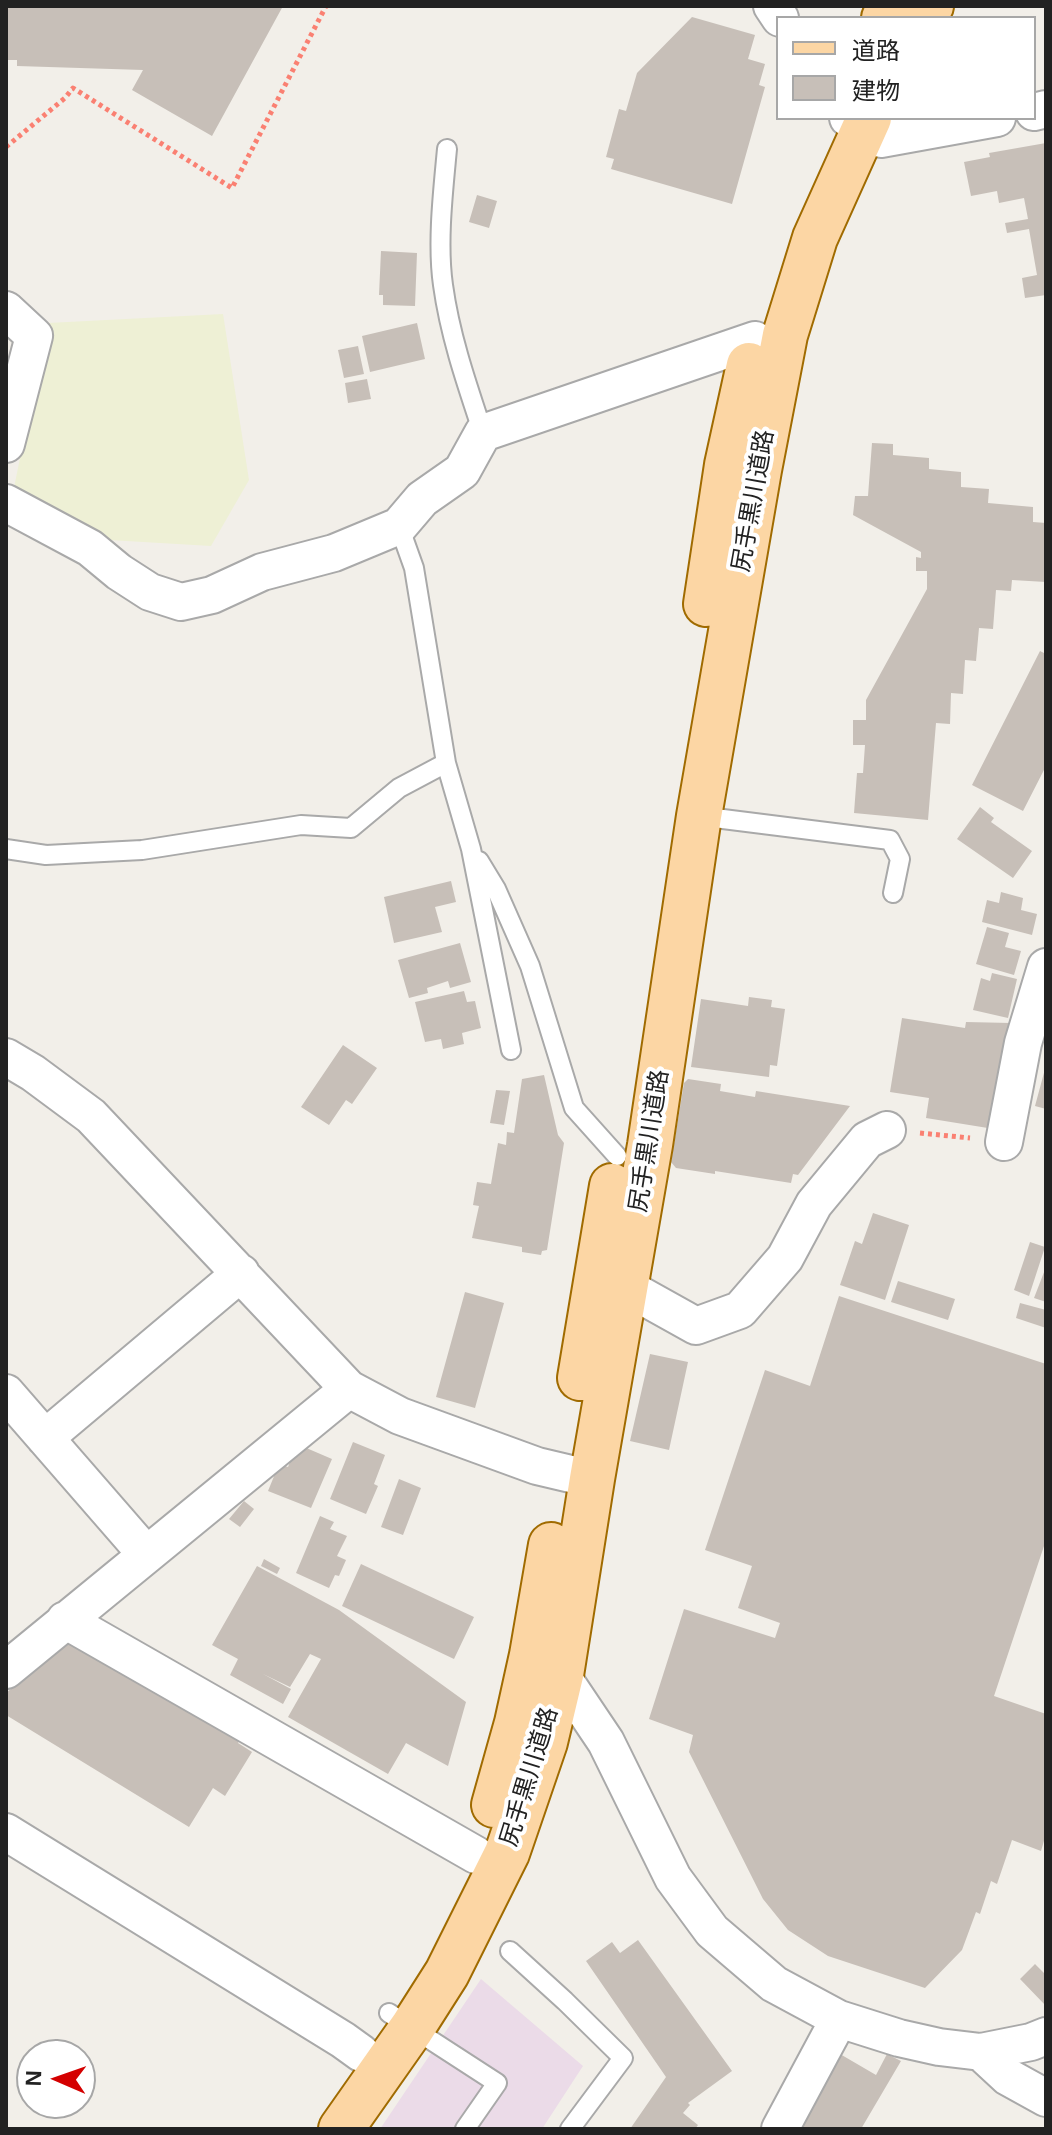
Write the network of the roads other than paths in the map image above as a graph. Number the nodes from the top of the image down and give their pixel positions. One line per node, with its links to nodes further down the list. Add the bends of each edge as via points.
1 (986, 120): 2 (street, via 881,139)
2 (854, 121): 5 (main road, 尻手黒川道路, via 790,229); 11 (main road, 尻手黒川道路, via 785,335)
3 (447, 149): 6 (lane, via 441,214 443,283 459,359)
4 (6, 310): 7 (street, via 34,336)
5 (755, 340): 6 (street); 20 (main road, 尻手黒川道路, via 727,465)
6 (483, 433): 9 (street, via 462,471 422,499)
7 (6, 444)
8 (6, 503): 9 (street, via 90,548 150,592 181,602 334,553)
9 (399, 526): 10 (lane, via 414,568)
10 (446, 763): 12 (lane, via 399,788 351,828 301,825 142,850 46,855); 13 (lane)
11 (699, 816): 14 (lane, via 890,840 900,859); 22 (main road, 尻手黒川道路, via 652,1130)
12 (6, 849)
13 (471, 849): 16 (lane); 20 (lane, via 496,889 530,966 574,1108)
14 (893, 893)
15 (1046, 967): 19 (street, via 1023,1043)
16 (511, 1050)
17 (6, 1057): 21 (street, via 91,1116)
18 (887, 1130): 22 (street, via 867,1140 814,1204 785,1258 740,1310 696,1326)
19 (1004, 1142)
20 (617, 1156): 22 (main road, 尻手黒川道路)
21 (241, 1273): 23 (street); 25 (street)
22 (611, 1282): 26 (main road, 尻手黒川道路)
23 (349, 1389): 26 (street, via 400,1416); 27 (street)
24 (6, 1393): 25 (street)
25 (45, 1438): 27 (street)
26 (578, 1476): 29 (main road, 尻手黒川道路)
27 (146, 1554): 28 (street)
28 (65, 1620): 30 (street); 32 (street)
29 (546, 1665): 32 (main road, 尻手黒川道路, via 517,1723); 34 (street, via 606,1742 673,1878 712,1931 774,1984); 35 (main road, 尻手黒川道路, via 545,1742 507,1853 447,1973)
30 (6, 1670)
31 (6, 1832): 38 (street)
32 (476, 1855): 35 (main road, 尻手黒川道路)
33 (510, 1951): 43 (lane, via 623,2058)
34 (839, 2019): 37 (street, via 899,2038); 44 (street)
35 (401, 2020): 38 (main road, 尻手黒川道路); 41 (main road, 尻手黒川道路); 42 (lane, via 497,2083)
36 (1046, 2036): 37 (street)
37 (981, 2052): 39 (street, via 1008,2077)
38 (361, 2053): 40 (main road, 尻手黒川道路)
39 (1046, 2098)
40 (308, 2129)
41 (341, 2129)
42 (465, 2129)
43 (570, 2129)
44 (780, 2129)

